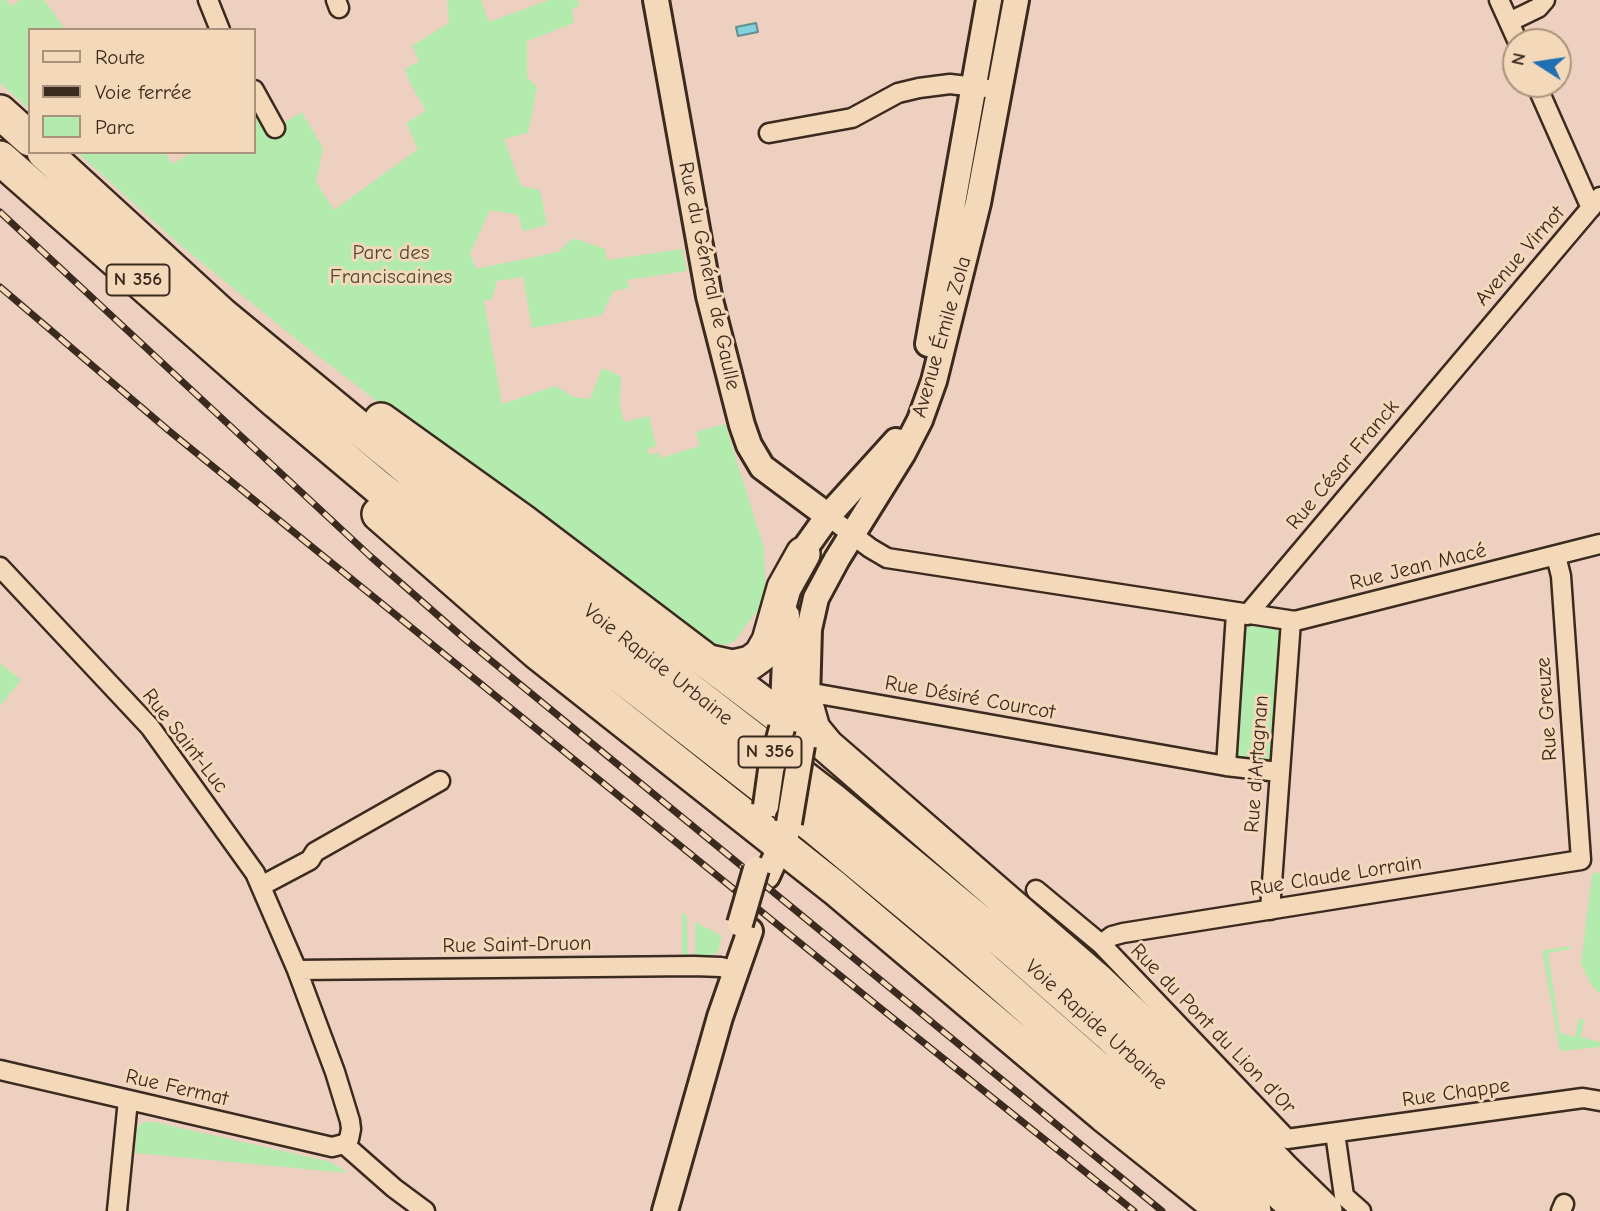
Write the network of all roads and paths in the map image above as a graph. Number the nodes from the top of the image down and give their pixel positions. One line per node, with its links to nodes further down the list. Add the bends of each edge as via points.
1 (208, 0): 8 (street)
2 (656, 0): 24 (main road, Rue du Général de Gaulle, via 709,296 742,425 762,467)
3 (989, 0): 10 (main road, Avenue Émile Zola)
4 (1016, 0): 11 (main road, Avenue Émile Zola)
5 (1499, 0): 7 (street)
6 (1545, 0): 7 (street)
7 (1509, 22): 9 (street)
8 (219, 28)
9 (1512, 28)
10 (974, 86): 11 (street); 16 (street, via 909,90 852,118); 24 (main road, Avenue Émile Zola, via 913,405 893,445)
11 (999, 91): 25 (main road, Avenue Émile Zola, via 975,216 926,405 903,453)
12 (256, 94): 15 (street)
13 (1543, 98): 20 (street)
14 (0, 112): 17 (highway)
15 (275, 128)
16 (769, 133)
17 (28, 137)
18 (46, 154): 21 (highway, Voie Rapide Urbaine / N 356)
19 (0, 158): 23 (highway, Voie Rapide Urbaine / N 356)
20 (1596, 202): 22 (street, Avenue Virnot)
21 (222, 315): 33 (highway, via 289,348); 57 (highway, Voie Rapide Urbaine / N 356, via 488,534 831,799 948,896 1108,1032)
22 (1474, 345): 30 (street, Rue César Franck)
23 (277, 402): 38 (highway, via 318,459 488,611); 56 (highway, Voie Rapide Urbaine / N 356, via 418,519 827,837 1035,1013)
24 (828, 516): 25 (street, Rue Jean Macé); 27 (main road, Avenue Émile Zola)
25 (852, 534): 30 (street, Rue Jean Macé, via 887,558); 34 (main road, Avenue Émile Zola, via 811,613)
26 (1600, 544): 28 (street, Rue Jean Macé)
27 (803, 554): 31 (main road, Avenue Émile Zola); 33 (highway, via 785,588 761,655 733,667)
28 (1556, 556): 32 (street, Rue Jean Macé); 39 (street, Rue Greuze)
29 (0, 567): 40 (street, Rue Saint-Luc, via 150,727)
30 (1241, 614): 32 (street, Rue Jean Macé); 35 (street)
31 (786, 621): 34 (main road, Avenue Émile Zola); 34 (main road, Avenue Émile Zola, via 799,684)
32 (1291, 621): 36 (street, Rue d'Artagnan)
33 (710, 662): 34 (highway)
34 (799, 724): 35 (street, Rue Désiré Courcot, via 1125,749); 38 (main road, bridge, via 771,769); 58 (highway, via 1114,996)
35 (1226, 766): 36 (street, Rue Désiré Courcot)
36 (1279, 772): 42 (street, Rue d'Artagnan)
37 (440, 780): 40 (street)
38 (771, 837): 45 (main road); 55 (highway)
39 (1581, 860): 42 (street, Rue Claude Lorrain)
40 (268, 882): 44 (street, Rue Saint-Luc)
41 (1036, 890): 43 (street)
42 (1270, 910): 43 (street, Rue Claude Lorrain, via 1123,933)
43 (1101, 944): 49 (street, Rue du Pont du Lion d'Or, via 1287,1139)
44 (297, 970): 45 (street, Rue Saint-Druon, via 692,966); 50 (street, Rue Saint-Luc, via 351,1121)
45 (732, 970): 54 (main road)
46 (0, 1070): 47 (street, Rue Fermat)
47 (128, 1100): 50 (street, Rue Fermat, via 332,1147); 51 (street)
48 (1592, 1100): 49 (street, Rue Chappe)
49 (1335, 1133): 59 (street, via 1344,1196)
50 (344, 1144): 53 (street)
51 (117, 1211): 52 (street)
52 (123, 1211)
53 (425, 1211)
54 (665, 1211)
55 (1224, 1211)
56 (1254, 1211)
57 (1300, 1211)
58 (1325, 1211)
59 (1361, 1211)

